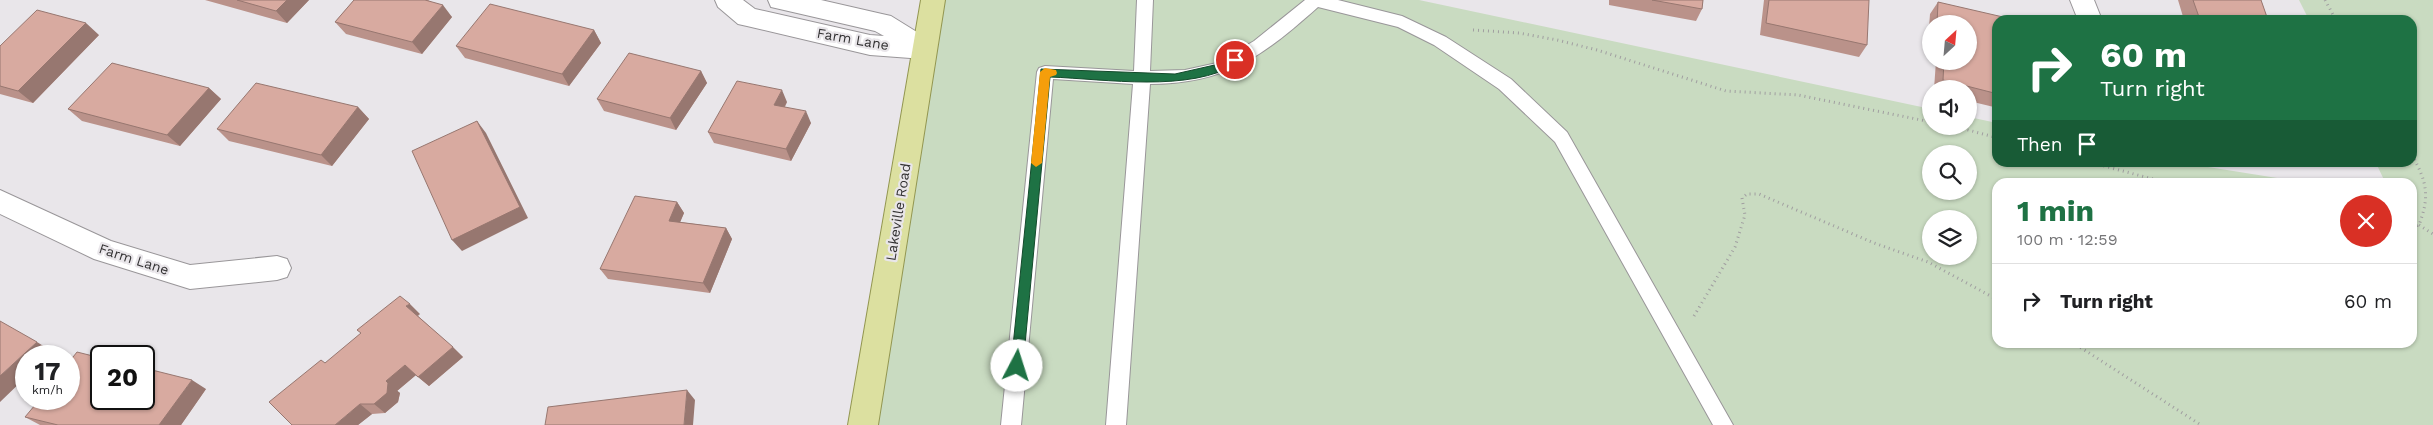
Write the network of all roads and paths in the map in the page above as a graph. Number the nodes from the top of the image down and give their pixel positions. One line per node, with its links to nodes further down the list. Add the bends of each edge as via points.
1 (727, 0): 11 (street, Farm Lane, via 747,17 870,45)
2 (780, 0): 11 (street, Farm Lane, via 882,23)
3 (933, 0): 11 (main road, Lakeville Road)
4 (1145, 0): 12 (lane)
5 (1315, 0): 10 (lane, via 1402,22); 12 (lane, via 1273,36 1222,68 1175,78)
6 (2082, 0): 8 (street)
7 (2325, 0): 9 (path)
8 (2088, 15)
9 (2333, 15)
10 (1440, 41): 13 (path, via 1464,30 1519,33 1597,50 1726,91 1798,95); 24 (lane, via 1505,84 1562,137)
11 (924, 49): 26 (main road, Lakeville Road)
12 (1142, 76): 27 (lane, via 1045,72); 28 (lane)
13 (1922, 120)
14 (1977, 133): 15 (path)
15 (1992, 136)
16 (2417, 164): 20 (path, via 2426,185 2427,204)
17 (2108, 167): 18 (path)
18 (2149, 178)
19 (0, 201): 22 (street, Farm Lane, via 104,251 190,277)
20 (2419, 225): 21 (path)
21 (2433, 234)
22 (277, 268)
23 (1992, 297): 24 (path, via 1928,262 1874,243 1759,194 1747,194 1742,198 1745,215 1730,256 1694,316)
24 (1670, 330): 29 (lane)
25 (2081, 348): 30 (path)
26 (863, 425)
27 (1011, 425)
28 (1116, 425)
29 (1723, 425)
30 (2200, 425)

